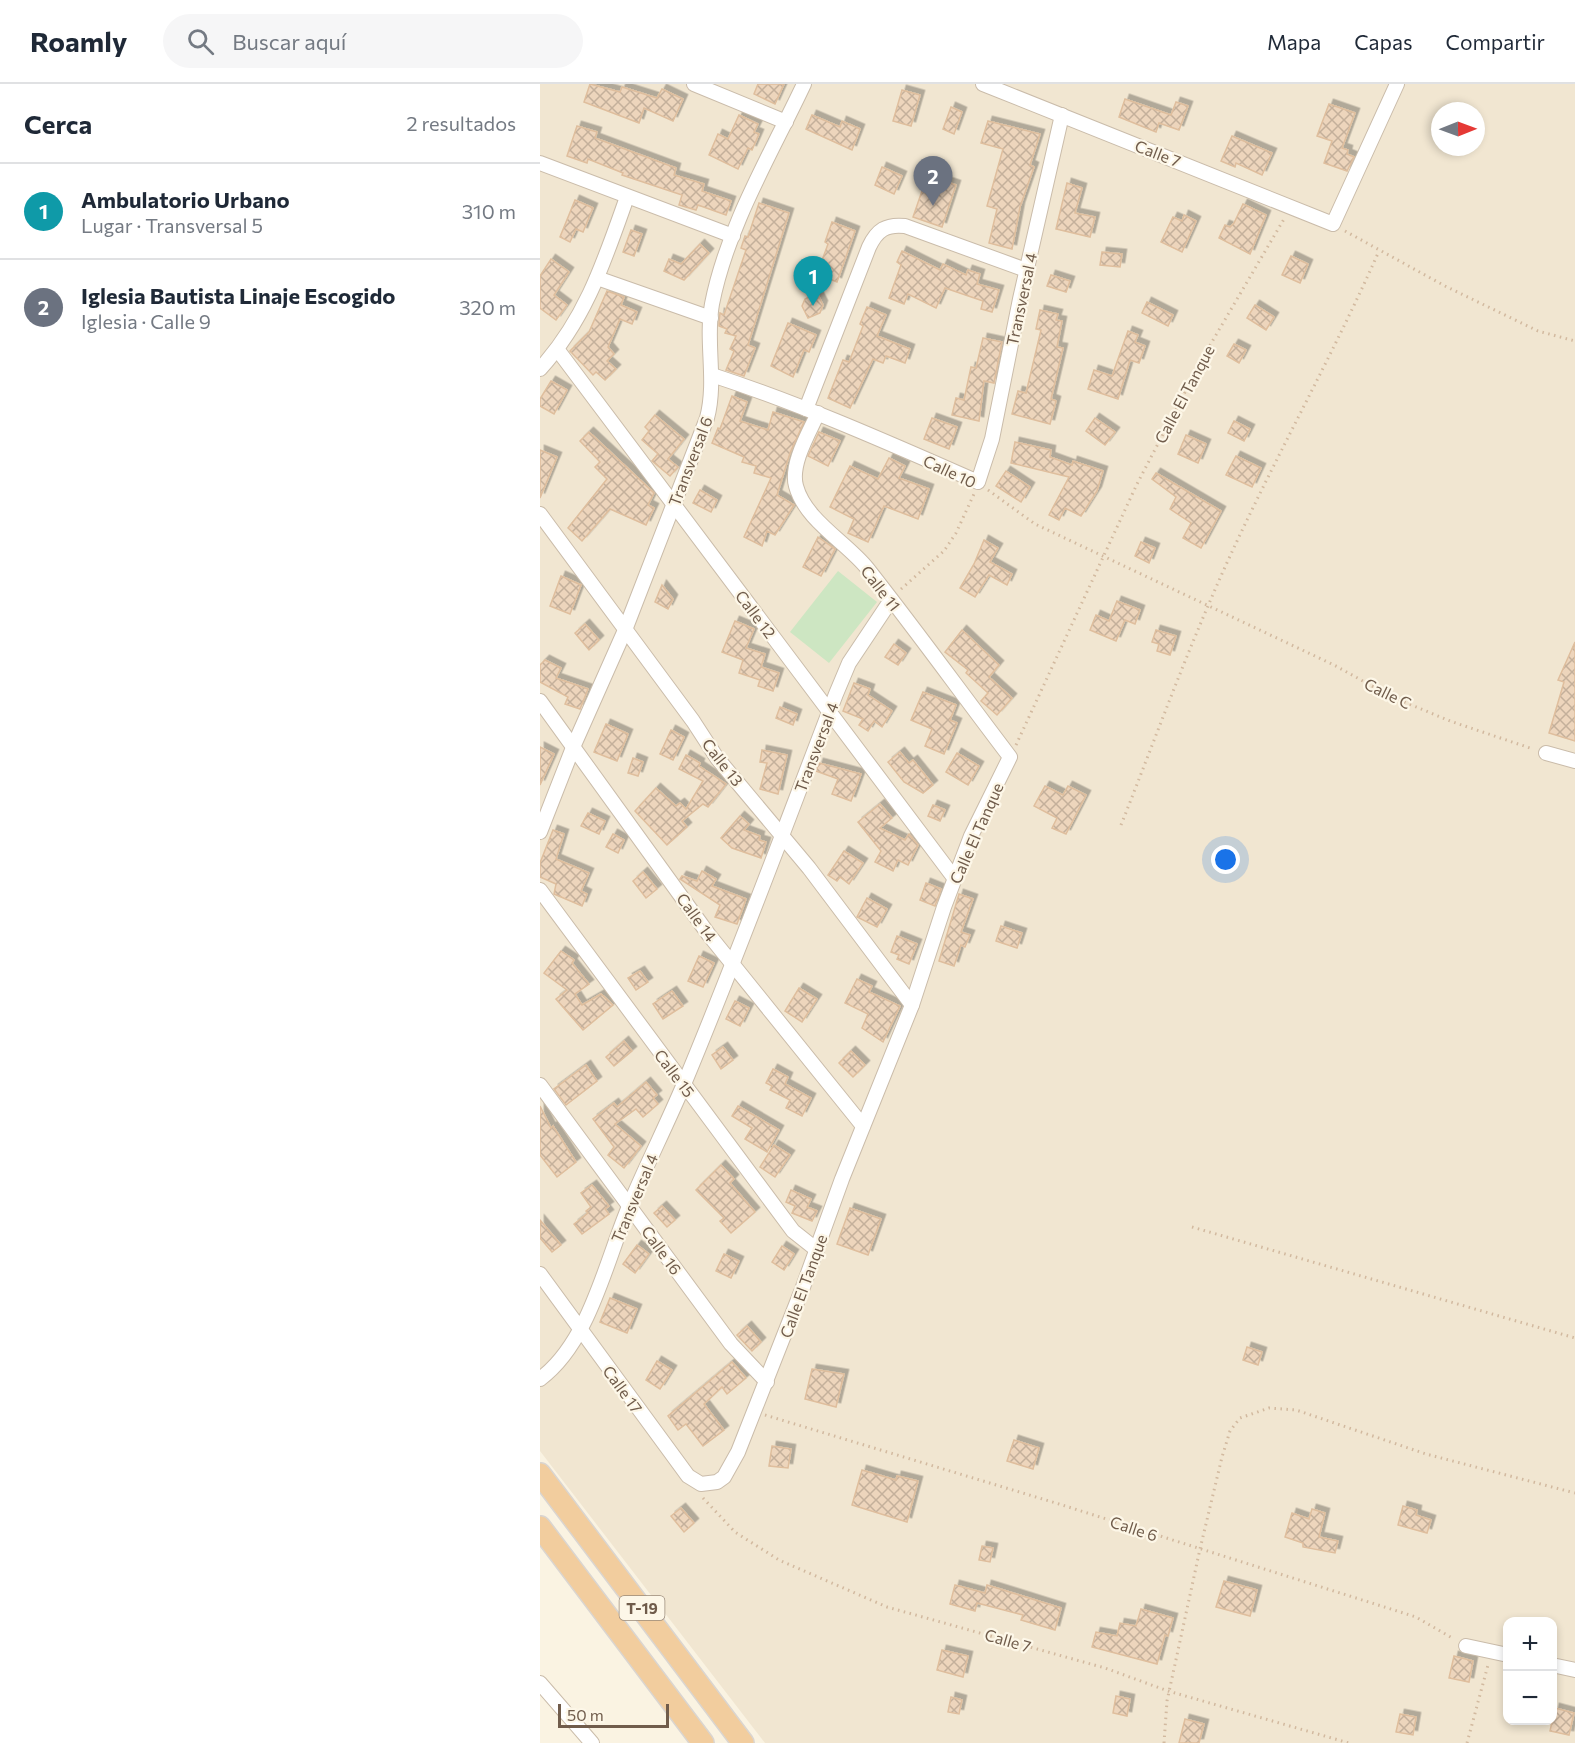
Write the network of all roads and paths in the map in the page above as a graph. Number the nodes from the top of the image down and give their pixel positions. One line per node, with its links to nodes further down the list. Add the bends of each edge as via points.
1 (694, 84): 6 (street)
2 (804, 84): 6 (street, Transversal 6)
3 (983, 84): 5 (street, Calle 7)
4 (1397, 84): 10 (street)
5 (1062, 115): 9 (street, Calle 7); 13 (street, Transversal 4)
6 (786, 122): 11 (street, Transversal 6)
7 (540, 162): 8 (street)
8 (627, 197): 11 (street); 14 (street)
9 (1291, 207): 10 (street, Calle 7); 24 (path, Calle El Tanque, via 1206,352)
10 (1333, 224): 12 (path)
11 (733, 236): 15 (street, Transversal 6, via 717,282)
12 (1379, 251): 16 (path, via 1538,331); 26 (path, via 1344,331 1286,440)
13 (1026, 270): 20 (street, Calle 11, via 905,226 880,230 869,247); 21 (street, Transversal 4, via 992,439)
14 (597, 278): 15 (street); 17 (street, via 583,310)
15 (711, 318): 19 (street, Transversal 6)
16 (1575, 341)
17 (557, 350): 18 (street); 22 (street, Calle 12)
18 (540, 369)
19 (712, 375): 20 (street, Calle 10); 22 (street, Transversal 6, via 707,418)
20 (812, 411): 21 (street, Calle 10); 25 (street, Calle 11, via 796,467 796,485 809,510 865,566)
21 (978, 482): 24 (path, Calle 10, via 1027,519); 25 (path, via 969,510 944,551)
22 (673, 504): 27 (street, Transversal 6); 29 (street, Calle 12)
23 (540, 514): 27 (street, Calle 13)
24 (1104, 556): 26 (path, Calle 10); 32 (path, Calle El Tanque)
25 (891, 600): 29 (street, Transversal 4, via 849,663); 32 (street, Calle 11)
26 (1208, 605): 31 (path, Calle C, via 1390,696); 34 (path)
27 (625, 630): 30 (street, Transversal 6); 36 (street, Calle 13, via 717,758)
28 (540, 701): 30 (street, Calle 14)
29 (829, 713): 36 (street, Transversal 4); 37 (street, Calle 12)
30 (574, 745): 35 (street, Transversal 6); 39 (street, Calle 14)
31 (1546, 753): 33 (street)
32 (1010, 757): 37 (street, Calle El Tanque, via 971,836)
33 (1575, 761)
34 (1121, 825)
35 (540, 832)
36 (783, 834): 39 (street, Transversal 4); 40 (street, Calle 13)
37 (955, 879): 40 (street, Calle El Tanque)
38 (540, 890): 42 (street, Calle 15)
39 (732, 964): 42 (street, Transversal 4); 43 (street, Calle 14)
40 (912, 1005): 43 (street, Calle El Tanque)
41 (540, 1084): 44 (street, Calle 16)
42 (683, 1084): 44 (street, Transversal 4); 46 (street, Calle 15, via 793,1231)
43 (863, 1126): 46 (street, Calle El Tanque)
44 (629, 1205): 48 (street, Transversal 4); 51 (street, Calle 16, via 731,1344)
45 (1192, 1227): 49 (path)
46 (817, 1250): 51 (street, Calle El Tanque)
47 (540, 1274): 48 (street, Calle 17)
48 (580, 1331): 50 (street, Transversal 4, via 564,1356); 54 (street, Calle 17, via 688,1476)
49 (1575, 1338)
50 (540, 1379)
51 (766, 1382): 52 (street, Calle El Tanque)
52 (755, 1413): 54 (street, Calle El Tanque, via 730,1467 717,1482); 57 (path, Calle 6)
53 (540, 1474): 67 (highway, T-19)
54 (701, 1484): 64 (path, Calle 7, via 706,1504 735,1532 833,1586 887,1607 1105,1668)
55 (1575, 1493): 57 (path, via 1426,1454 1296,1410 1269,1408 1240,1418 1230,1431)
56 (540, 1527): 66 (highway, T-19)
57 (1200, 1549): 58 (path, Calle 6, via 1416,1617); 64 (path)
58 (1466, 1646): 59 (street)
59 (1491, 1652): 60 (street); 70 (path)
60 (1503, 1654)
61 (1557, 1666): 62 (street)
62 (1575, 1670)
63 (540, 1683): 65 (street)
64 (1168, 1691): 68 (path); 69 (path, Calle 7)
65 (592, 1743)
66 (703, 1743)
67 (743, 1743)
68 (1164, 1743)
69 (1349, 1743)
70 (1467, 1743)

